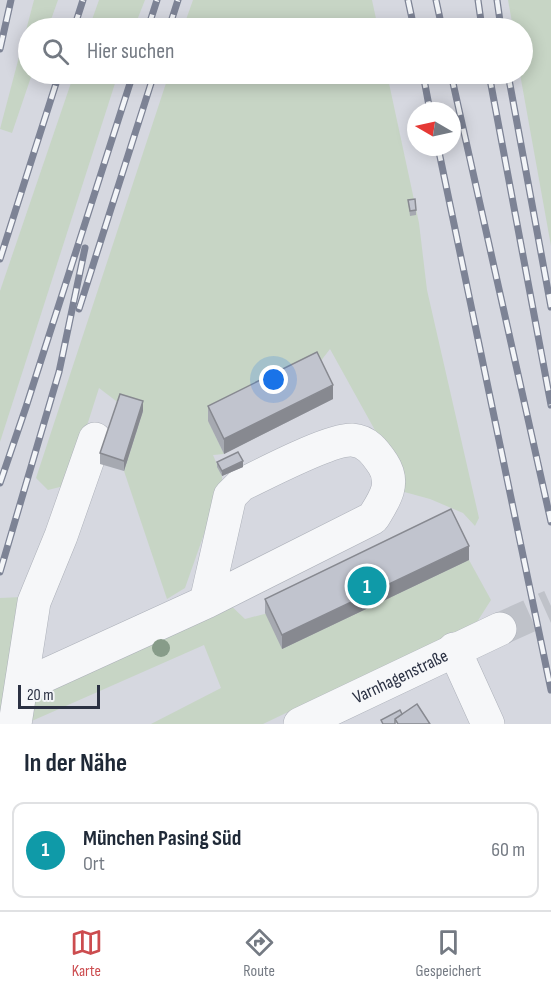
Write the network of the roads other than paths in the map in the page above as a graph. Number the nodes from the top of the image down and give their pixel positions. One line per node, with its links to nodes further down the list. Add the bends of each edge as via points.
1 (96, 439): 5 (lane, via 34,602)
2 (206, 602): 2 (lane, via 372,518 389,492 386,469 372,447 353,440 335,442 241,485 230,496); 5 (lane)
3 (500, 629): 4 (lane, Varnhagenstraße)
4 (454, 649): 7 (lane, Varnhagenstraße); 8 (lane)
5 (22, 686): 6 (lane)
6 (15, 724)
7 (300, 724)
8 (489, 724)

